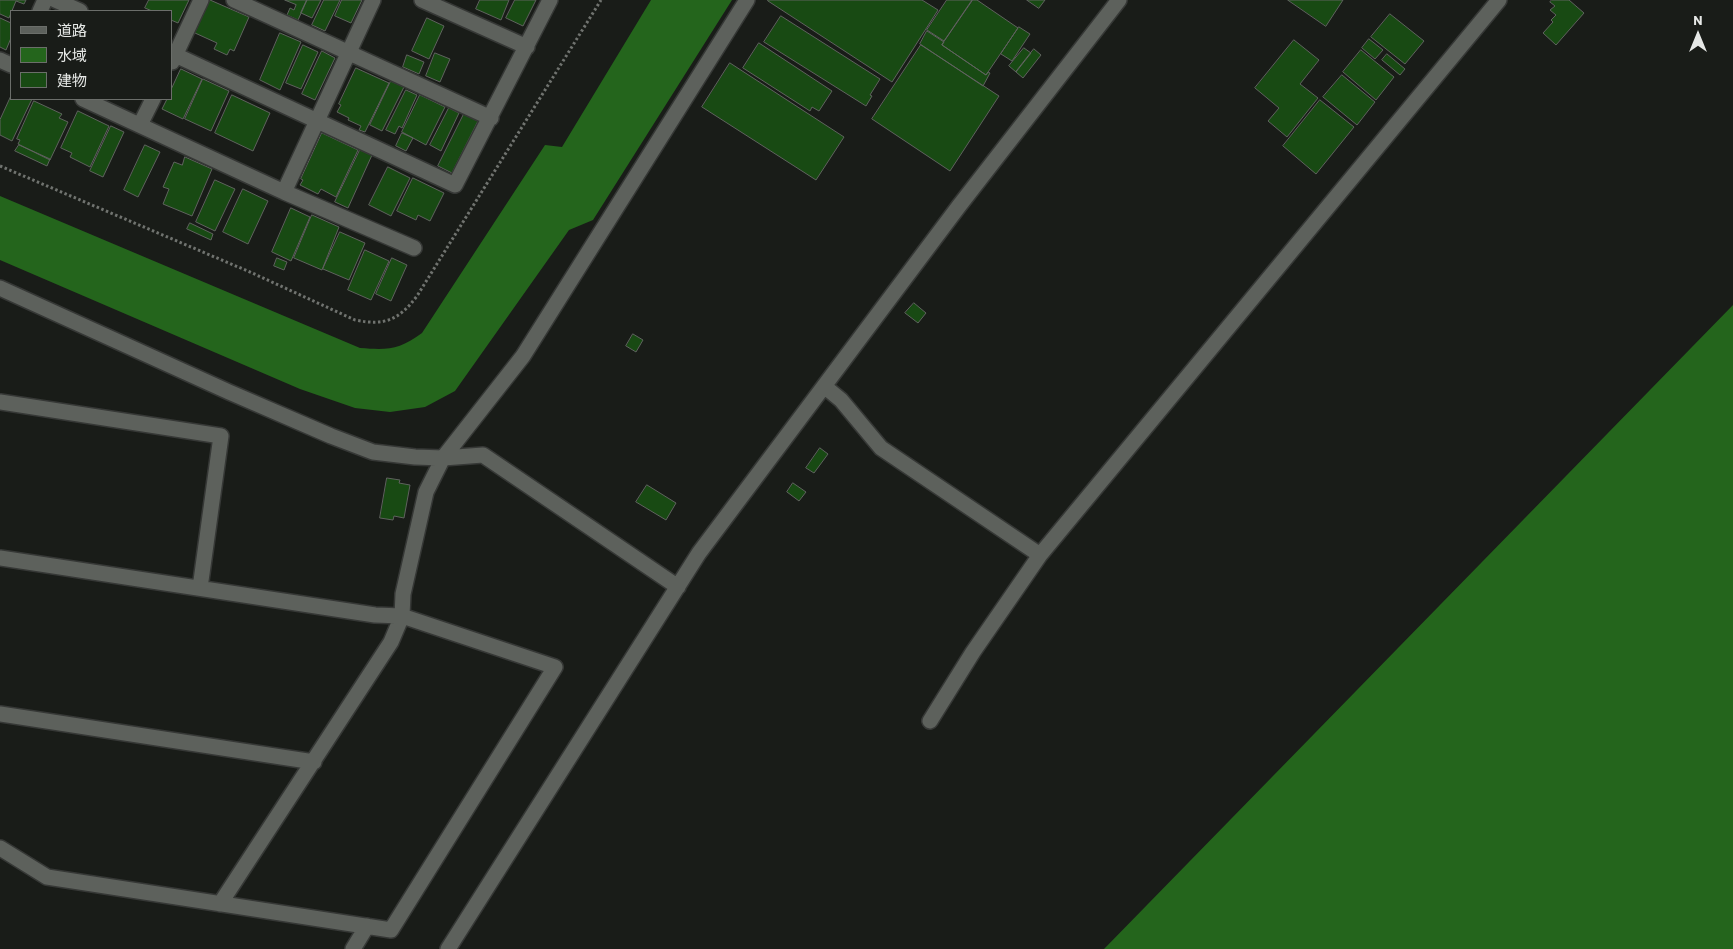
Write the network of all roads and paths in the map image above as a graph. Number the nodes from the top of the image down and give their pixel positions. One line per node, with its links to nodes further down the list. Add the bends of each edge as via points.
1 (55, 0): 10 (street)
2 (201, 0): 13 (street)
3 (234, 0): 12 (street)
4 (373, 0): 12 (street)
5 (422, 0): 11 (street)
6 (550, 0): 11 (street)
7 (747, 0): 24 (street, via 523,356)
8 (1118, 0): 22 (street)
9 (1499, 0): 25 (street)
10 (78, 10)
11 (527, 47): 16 (street)
12 (348, 53): 16 (street); 17 (street)
13 (173, 56): 17 (street)
14 (86, 100): 18 (street)
15 (152, 100): 18 (street)
16 (491, 118): 17 (street, via 455,185)
17 (316, 121): 19 (street)
18 (140, 125): 19 (street)
19 (284, 192): 20 (street)
20 (414, 248)
21 (0, 288): 24 (street, via 331,436 373,452)
22 (824, 386): 25 (street, via 841,400 880,448); 27 (street, via 699,553)
23 (0, 402): 28 (street, via 221,436)
24 (443, 458): 27 (street, via 482,455); 29 (street, via 426,492 403,594)
25 (1040, 555): 31 (street)
26 (0, 558): 28 (street)
27 (678, 587): 37 (street)
28 (200, 588): 29 (street, via 375,615)
29 (402, 616): 32 (street, via 391,642); 35 (street, via 555,667 392,930)
30 (0, 714): 32 (street)
31 (930, 721)
32 (314, 762): 34 (street)
33 (0, 848): 34 (street, via 47,877)
34 (220, 904): 35 (street)
35 (367, 926): 36 (street)
36 (353, 949)
37 (448, 949)

